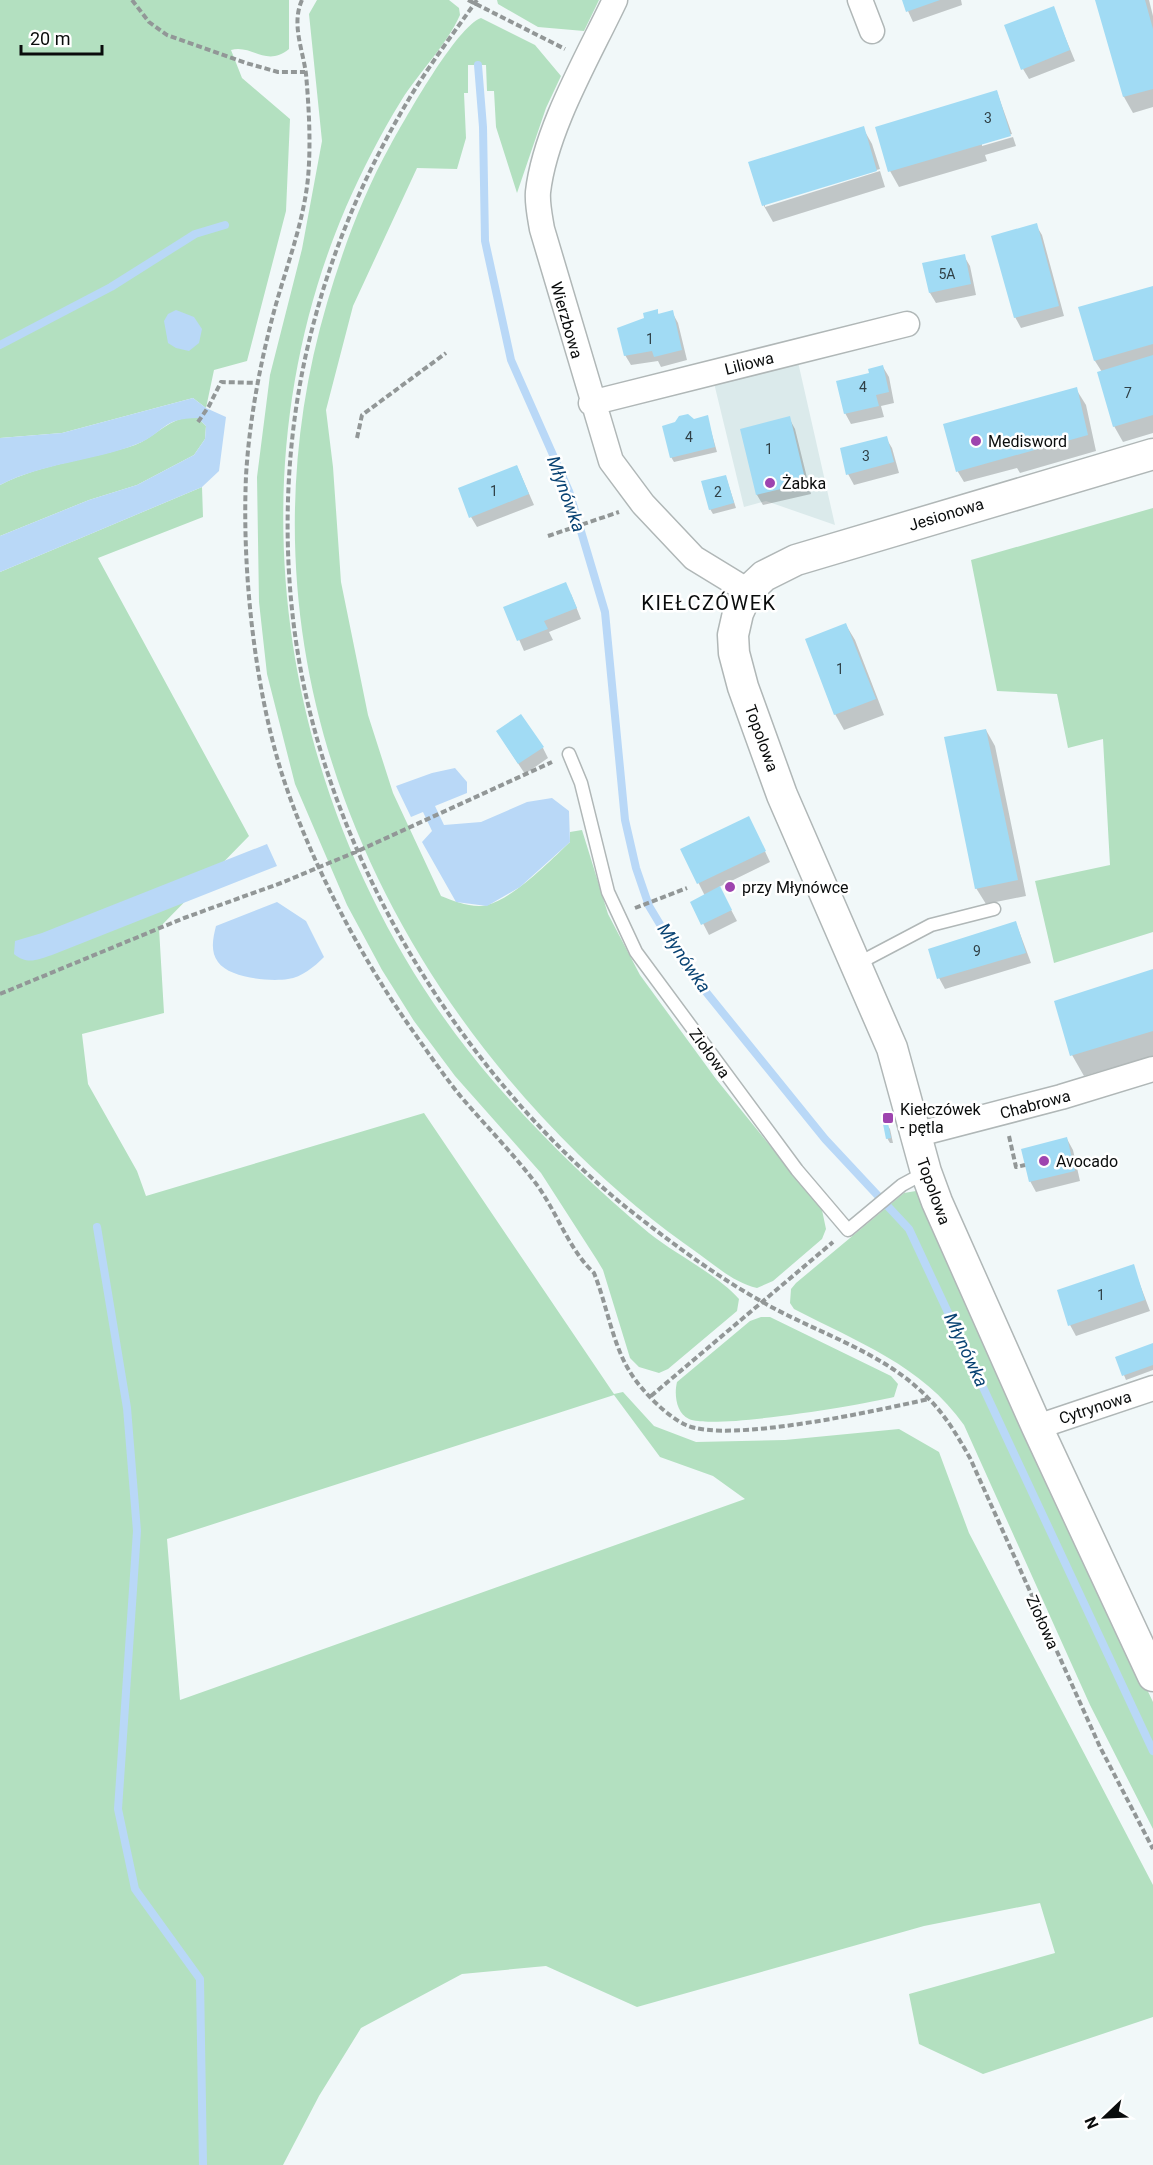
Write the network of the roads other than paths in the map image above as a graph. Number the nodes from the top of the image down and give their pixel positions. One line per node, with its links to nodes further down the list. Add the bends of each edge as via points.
1 (615, 0): 5 (street, Wierzbowa, via 553,135 538,195 542,229)
2 (860, 0): 3 (street)
3 (872, 31)
4 (907, 324): 5 (street, Liliowa)
5 (591, 403): 7 (street, Wierzbowa, via 610,462 643,504 694,558)
6 (1153, 454): 7 (street, Jesionowa, via 796,560 764,576)
7 (748, 591): 10 (street, Topolowa, via 733,636 743,687 813,870)
8 (568, 754): 13 (lane, Ziołowa, via 581,783 608,892 636,952 796,1170 848,1230)
9 (994, 909): 10 (lane, via 932,925)
10 (857, 964): 12 (street, Topolowa, via 892,1048)
11 (1153, 1069): 12 (street, Chabrowa)
12 (915, 1135): 13 (street, Topolowa)
13 (914, 1178): 15 (street, Topolowa)
14 (1153, 1388): 15 (street, Cytrynowa)
15 (1037, 1427): 16 (street, Topolowa)
16 (1153, 1676)

